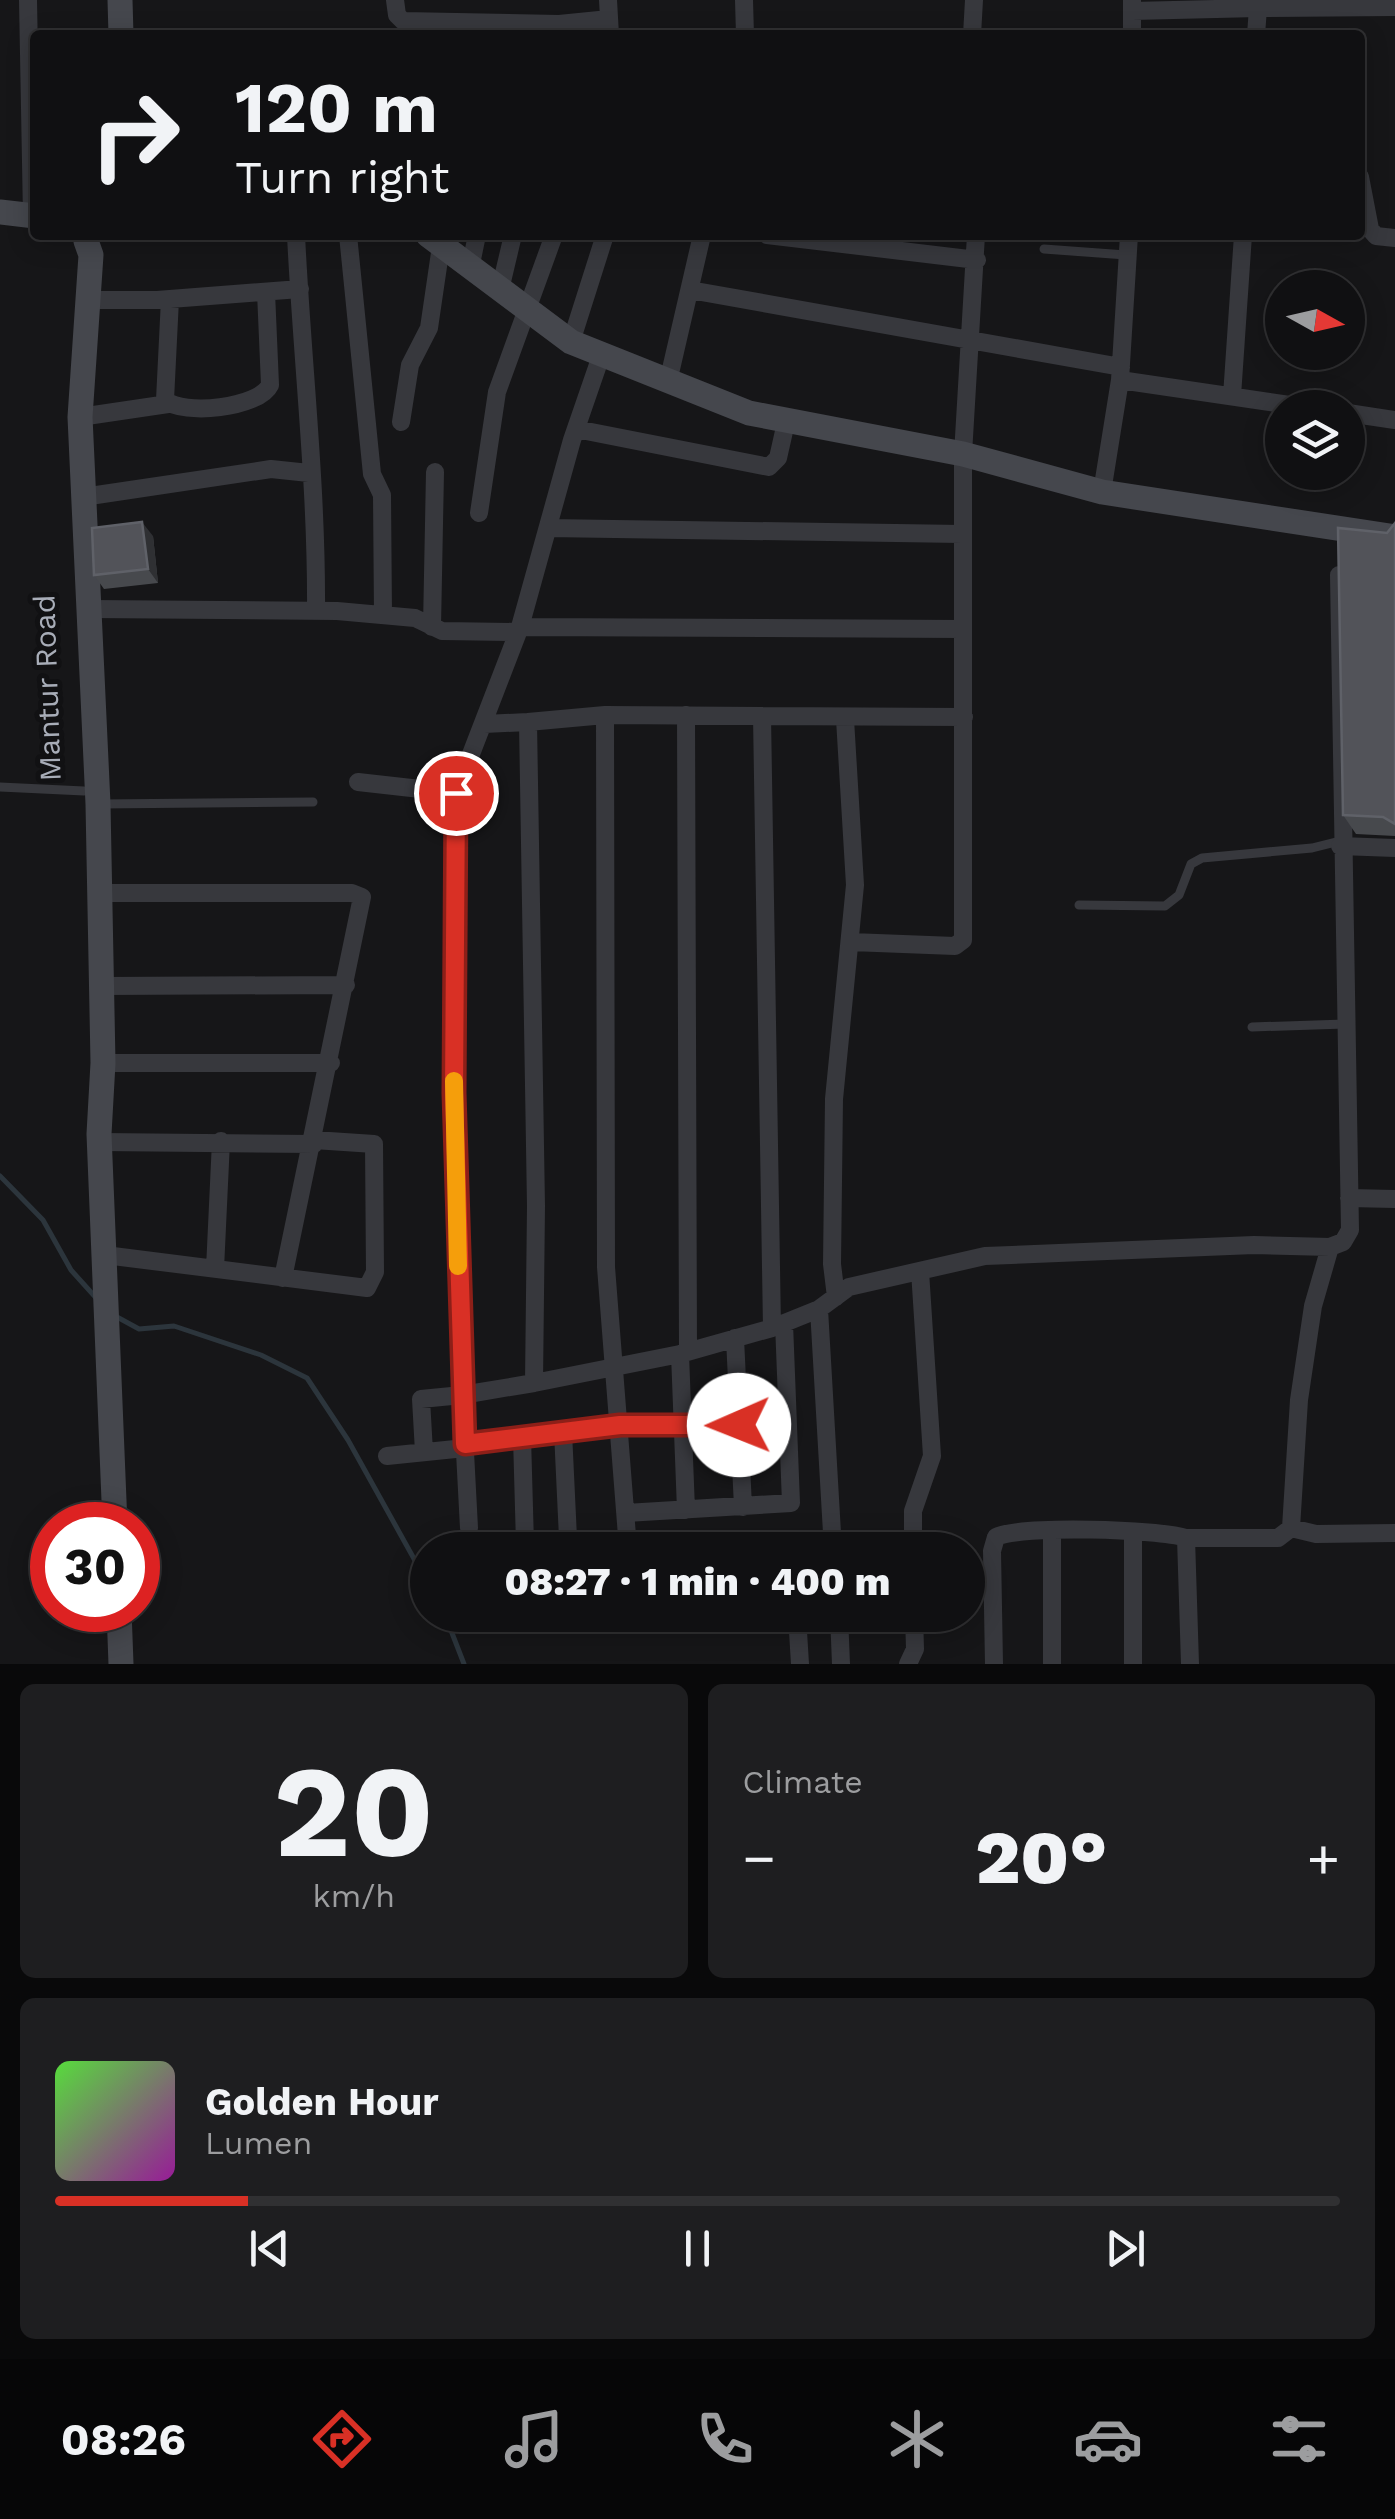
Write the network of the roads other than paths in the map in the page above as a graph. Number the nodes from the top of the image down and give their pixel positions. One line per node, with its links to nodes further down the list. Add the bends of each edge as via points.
1 (28, 0): 15 (street)
2 (120, 0): 11 (main road)
3 (395, 0): 10 (street, via 403,21 559,24)
4 (744, 0): 12 (street)
5 (974, 0): 13 (street)
6 (1258, 4): 7 (street); 8 (street); 14 (street)
7 (1351, 4): 9 (street)
8 (1132, 6)
9 (1395, 7)
10 (609, 18)
11 (121, 30)
12 (745, 30)
13 (972, 30)
14 (1256, 30)
15 (30, 73)
16 (1365, 203): 21 (street, via 1370,229)
17 (0, 212): 18 (main road)
18 (30, 219)
19 (30, 220): 20 (main road)
20 (0, 224)
21 (1395, 238)
22 (86, 240): 87 (main road, Mantur Road, via 77,255 69,378)
23 (87, 240): 45 (main road, Mantur Road)
24 (296, 240): 40 (street)
25 (349, 240): 73 (street, via 372,474 382,494)
26 (435, 240): 39 (main road); 59 (street, via 429,328 410,366)
27 (476, 240): 39 (street)
28 (512, 240): 41 (street)
29 (552, 240): 46 (street)
30 (603, 240): 47 (street)
31 (701, 240): 42 (street)
32 (809, 240): 38 (street)
33 (976, 240): 38 (street)
34 (1129, 240): 37 (street)
35 (1243, 240): 52 (street)
36 (1044, 250): 37 (lane)
37 (1128, 255): 50 (street)
38 (977, 260): 48 (street)
39 (470, 268): 41 (main road)
40 (300, 289): 43 (street); 63 (street)
41 (500, 290): 46 (main road)
42 (690, 290): 48 (street); 51 (street)
43 (266, 292): 44 (street); 54 (street, via 267,391 248,404)
44 (170, 299): 45 (street); 54 (street)
45 (86, 300): 56 (main road, Mantur Road)
46 (530, 311): 47 (main road); 66 (street, via 497,392)
47 (571, 342): 49 (main road)
48 (970, 343): 50 (street); 61 (street)
49 (602, 356): 51 (main road); 60 (street)
50 (1121, 373): 52 (street); 64 (street)
51 (668, 382): 57 (main road, via 750,413)
52 (1232, 396): 53 (street)
53 (1265, 401)
54 (168, 404): 56 (street)
55 (1365, 416): 58 (street)
56 (80, 418): 65 (main road, Mantur Road)
57 (787, 418): 60 (street, via 778,458 769,466); 61 (main road)
58 (1395, 420)
59 (400, 422)
60 (576, 430): 67 (street)
61 (963, 454): 64 (main road); 69 (street)
62 (435, 472): 74 (street)
63 (310, 473): 65 (street, via 271,469); 72 (street)
64 (1102, 492): 68 (main road)
65 (83, 498): 71 (main road, Mantur Road)
66 (480, 513)
67 (548, 528): 69 (street); 76 (street)
68 (1339, 531): 70 (main road); 89 (street)
69 (962, 534): 75 (street)
70 (1395, 537)
71 (89, 609): 72 (street); 87 (main road, Mantur Road)
72 (316, 611): 73 (street)
73 (383, 615): 74 (street)
74 (432, 626): 76 (street)
75 (963, 629): 76 (street); 80 (street)
76 (519, 630): 83 (street)
77 (605, 715): 78 (street); 82 (street); 115 (street, via 606,1267)
78 (686, 715): 79 (street); 114 (street)
79 (762, 716): 81 (street); 112 (street)
80 (964, 717): 81 (street); 93 (street, via 963,940 955,946)
81 (846, 719): 93 (street, via 855,886)
82 (528, 722): 83 (street); 116 (street)
83 (484, 724): 86 (street)
84 (358, 782): 86 (street)
85 (0, 787): 87 (lane)
86 (456, 793): 117 (street)
87 (91, 797): 88 (lane); 91 (main road, Mantur Road); 100 (main road, Mantur Road, via 93,1120)
88 (313, 802)
89 (1340, 844): 90 (street); 92 (lane, via 1202,858 1191,864 1179,895 1166,906); 96 (street)
90 (1395, 848)
91 (100, 893): 94 (street, via 356,894 363,903); 95 (main road, Mantur Road)
92 (1079, 906)
93 (851, 942): 110 (street, via 834,1099)
94 (346, 985): 95 (street); 99 (street)
95 (103, 986): 98 (main road, Mantur Road)
96 (1344, 1024): 97 (lane); 103 (street)
97 (1252, 1027)
98 (103, 1063): 99 (street); 100 (main road, Mantur Road)
99 (331, 1064): 102 (street)
100 (99, 1138): 101 (street); 106 (main road, Mantur Road)
101 (221, 1141): 102 (street); 107 (street)
102 (314, 1142): 109 (street); 109 (street, via 374,1144 373,1279 366,1288)
103 (1349, 1198): 104 (street); 105 (street, via 1350,1230)
104 (1395, 1199)
105 (1330, 1246): 108 (street, via 985,1256); 131 (street, via 1299,1400)
106 (106, 1266): 107 (street); 126 (main road, Mantur Road)
107 (216, 1269): 109 (street)
108 (920, 1271): 110 (street); 137 (street, via 932,1456 912,1511)
109 (283, 1278)
110 (836, 1296): 111 (street)
111 (820, 1309): 112 (street); 136 (street)
112 (778, 1326): 113 (street); 127 (street, via 791,1502)
113 (735, 1338): 114 (street); 119 (street)
114 (684, 1353): 115 (street); 120 (street)
115 (617, 1368): 116 (street); 118 (street)
116 (534, 1383): 117 (street)
117 (462, 1395): 123 (street); 124 (street, via 421,1399)
118 (620, 1425): 120 (street); 121 (street); 129 (street)
119 (739, 1425): 120 (street); 127 (street)
120 (683, 1426): 128 (street)
121 (563, 1432): 122 (street); 134 (street)
122 (522, 1437): 123 (street); 133 (street)
123 (465, 1446): 124 (street); 130 (street)
124 (424, 1452): 125 (street)
125 (387, 1456)
126 (115, 1502)
127 (743, 1507): 128 (street)
128 (686, 1510): 129 (street)
129 (626, 1513): 135 (street)
130 (469, 1528)
131 (1291, 1528): 139 (street); 140 (street, via 1278,1538)
132 (1052, 1531): 138 (street); 149 (street, via 996,1537); 150 (street)
133 (525, 1532)
134 (568, 1532)
135 (627, 1532)
136 (833, 1532)
137 (913, 1532)
138 (1133, 1533): 140 (street); 151 (street)
139 (1395, 1533)
140 (1186, 1538): 152 (street)
141 (120, 1632): 145 (main road)
142 (798, 1632): 146 (street)
143 (839, 1632): 147 (street)
144 (914, 1632): 148 (street)
145 (121, 1664)
146 (800, 1664)
147 (842, 1664)
148 (908, 1664)
149 (994, 1664)
150 (1052, 1664)
151 (1134, 1664)
152 (1190, 1664)

